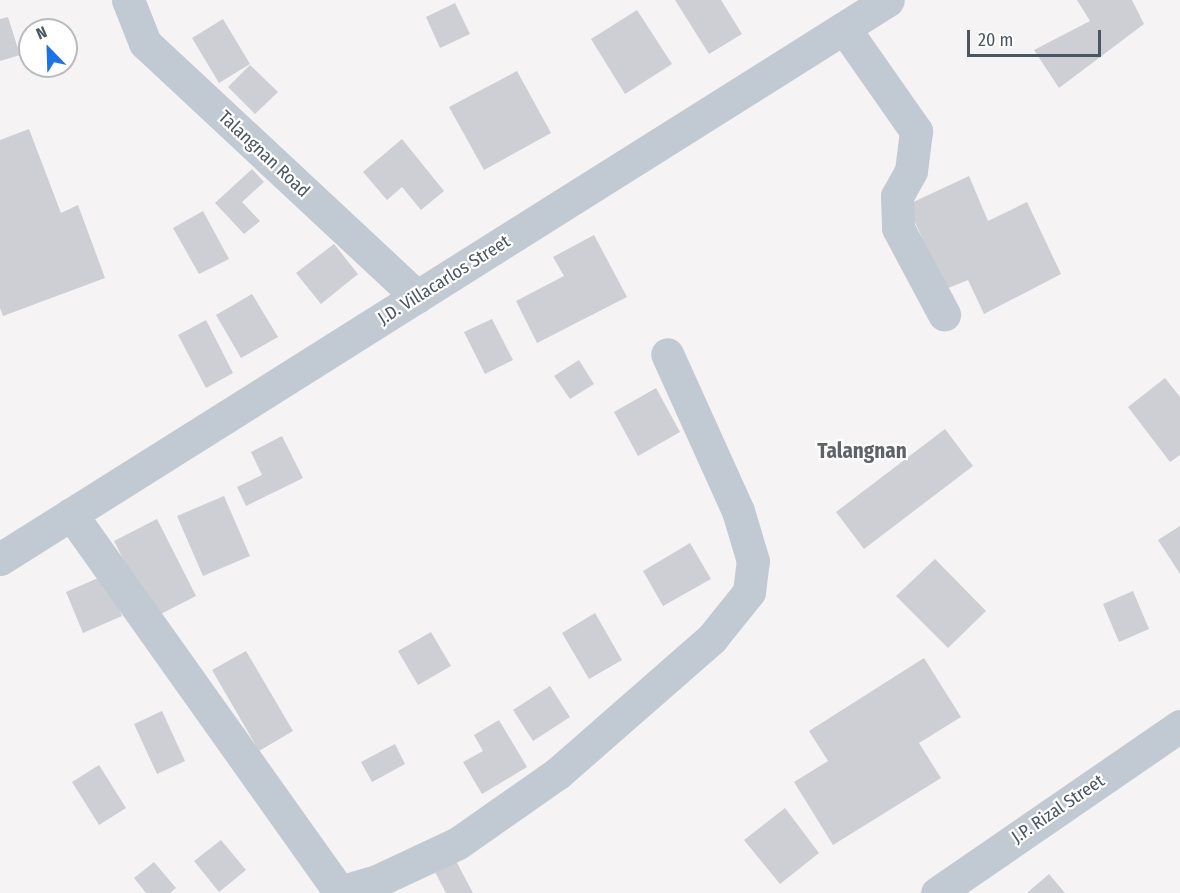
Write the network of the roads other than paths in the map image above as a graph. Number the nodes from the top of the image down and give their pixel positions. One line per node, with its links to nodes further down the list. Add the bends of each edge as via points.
1 (128, 0): 4 (street, Talangnan Road, via 145,43)
2 (888, 0): 3 (street, J.D. Villacarlos Street)
3 (844, 28): 4 (street, J.D. Villacarlos Street); 5 (street, via 916,131 911,171 897,196 898,228)
4 (417, 297): 7 (street, J.D. Villacarlos Street)
5 (944, 314)
6 (667, 354): 10 (street, via 738,511 753,561 749,591 712,638 558,773 458,843 378,881)
7 (71, 514): 8 (street, J.D. Villacarlos Street); 10 (street)
8 (0, 559)
9 (1180, 726): 11 (street, J.P. Rizal Street)
10 (337, 892)
11 (937, 893)

